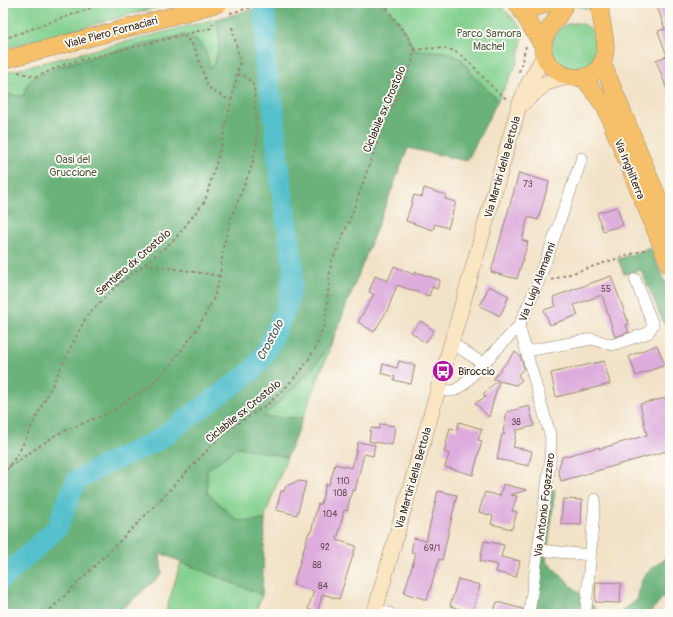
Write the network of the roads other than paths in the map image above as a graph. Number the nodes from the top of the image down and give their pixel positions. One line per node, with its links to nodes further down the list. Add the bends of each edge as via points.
1 (220, 3): 7 (main road, Viale Piero Fornaciari, bridge)
2 (519, 3): 3 (main road, via 537,7); 6 (main road)
3 (549, 3)
4 (564, 3): 6 (main road, Via Martiri della Bettola, via 544,37)
5 (600, 3): 8 (main road, via 599,16 605,40)
6 (544, 51): 9 (main road, via 552,67); 10 (main road, Via Martiri della Bettola, via 526,88)
7 (3, 60)
8 (602, 62): 9 (main road, Via Martiri della Bettola, via 598,69); 12 (main road, Via Inghilterra)
9 (575, 77): 10 (main road, Via Martiri della Bettola, via 546,83); 13 (main road, Via Inghilterra, via 605,107)
10 (514, 101): 16 (main road, Via Martiri della Bettola)
11 (582, 158): 15 (street, Via Luigi Alamanni)
12 (670, 227)
13 (670, 266)
14 (635, 278): 17 (street, via 653,325 648,333 612,345 592,339)
15 (520, 326): 17 (street, Via Antonio Fogazzaro); 18 (street, Via Luigi Alamanni)
16 (452, 343): 18 (street); 19 (main road, Via Martiri della Bettola)
17 (527, 350): 21 (street, Via Antonio Fogazzaro, via 551,438 550,464)
18 (482, 363): 19 (street, Via Luigi Alamanni, via 462,386 453,391)
19 (438, 390): 24 (main road, Via Martiri della Bettola)
20 (595, 499): 22 (street)
21 (538, 550): 22 (street); 26 (street, Via Antonio Fogazzaro)
22 (590, 555): 23 (street)
23 (586, 609)
24 (375, 612): 25 (street)
25 (391, 614)
26 (529, 614)

